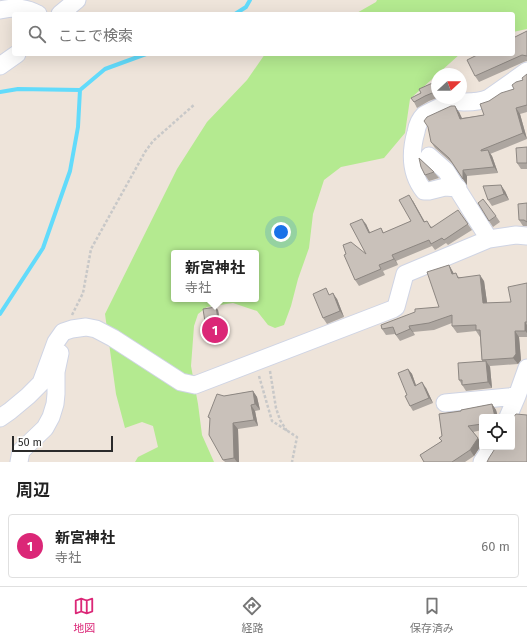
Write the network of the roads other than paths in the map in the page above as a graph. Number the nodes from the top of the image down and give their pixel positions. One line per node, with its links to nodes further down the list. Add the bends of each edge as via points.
1 (77, 0): 4 (street)
2 (0, 10): 3 (street, via 22,8)
3 (33, 12)
4 (62, 12)
5 (14, 56): 6 (street)
6 (0, 66)
7 (527, 71): 9 (street, via 489,98 473,102 453,101 424,116 418,125 411,152 419,184 424,191 445,187)
8 (429, 156): 9 (street, via 446,171)
9 (458, 188): 11 (street)
10 (527, 236): 11 (street)
11 (489, 239): 12 (street, via 405,274 396,307 393,309 262,365 195,385 181,382 96,329 86,327)
12 (63, 332): 17 (street, via 56,342 41,383); 19 (street, via 64,340 56,372 55,404 51,417 45,428 21,451)
13 (527, 368): 14 (street)
14 (517, 396): 15 (street); 16 (street)
15 (445, 403)
16 (509, 414)
17 (0, 418)
18 (490, 450): 20 (street)
19 (19, 462)
20 (482, 462)

